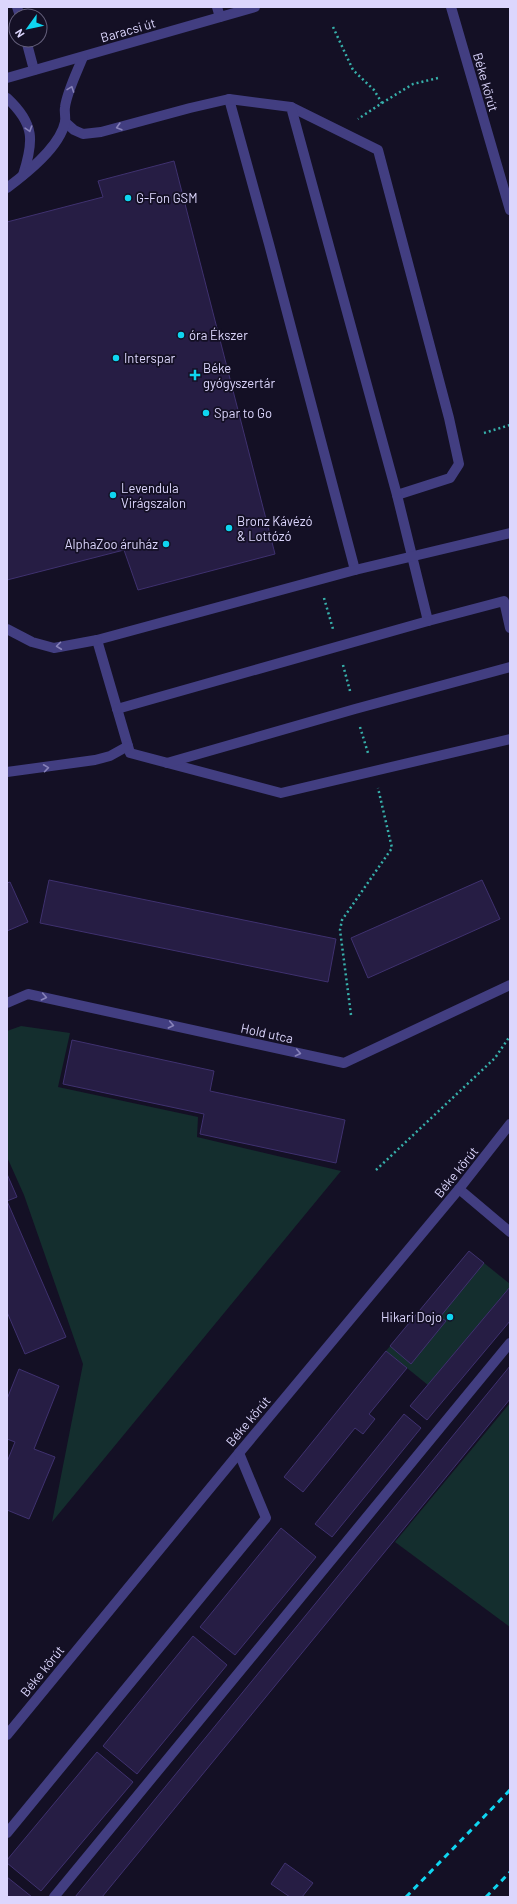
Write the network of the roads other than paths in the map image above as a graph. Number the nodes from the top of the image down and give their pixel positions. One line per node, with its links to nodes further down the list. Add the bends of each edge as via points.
1 (255, 7): 3 (street, Baracsi út)
2 (451, 7): 14 (street, Béke körút)
3 (218, 12): 5 (street, Baracsi út)
4 (28, 48): 6 (street)
5 (83, 57): 6 (street, Baracsi út); 11 (street, one-way to 5, via 65,106)
6 (34, 70): 7 (street, Baracsi út)
7 (7, 78)
8 (7, 98): 12 (street, one-way to 12, via 26,120 31,136 30,154)
9 (229, 99): 10 (street); 11 (street, one-way to 11, via 102,132 83,134); 18 (street)
10 (291, 107): 15 (street); 15 (street, via 378,150 459,464 450,478)
11 (66, 122): 12 (street, via 58,139 46,154)
12 (22, 177): 13 (street)
13 (7, 188)
14 (510, 210)
15 (397, 495): 17 (street)
16 (510, 533): 17 (street)
17 (410, 556): 18 (street); 19 (street)
18 (356, 570): 22 (street)
19 (428, 621): 20 (street, via 504,601); 24 (street)
20 (510, 628)
21 (7, 629): 22 (street, one-way to 21, via 54,648 32,642)
22 (97, 640): 24 (street)
23 (510, 667): 27 (street)
24 (117, 709): 26 (street)
25 (510, 739): 27 (street, via 282,793)
26 (128, 746): 27 (street, via 130,753); 28 (street, one-way to 26, via 95,760 110,756)
27 (167, 763)
28 (7, 772)
29 (510, 985): 30 (street, Hold utca, one-way to 29, via 28,994 344,1063)
30 (7, 1003)
31 (510, 1124): 32 (street, Béke körút)
32 (459, 1189): 33 (street); 35 (street, Béke körút)
33 (510, 1232)
34 (510, 1343): 38 (street)
35 (239, 1453): 36 (street, Béke körút); 37 (street, via 266,1518)
36 (7, 1735)
37 (7, 1833)
38 (54, 1897)

